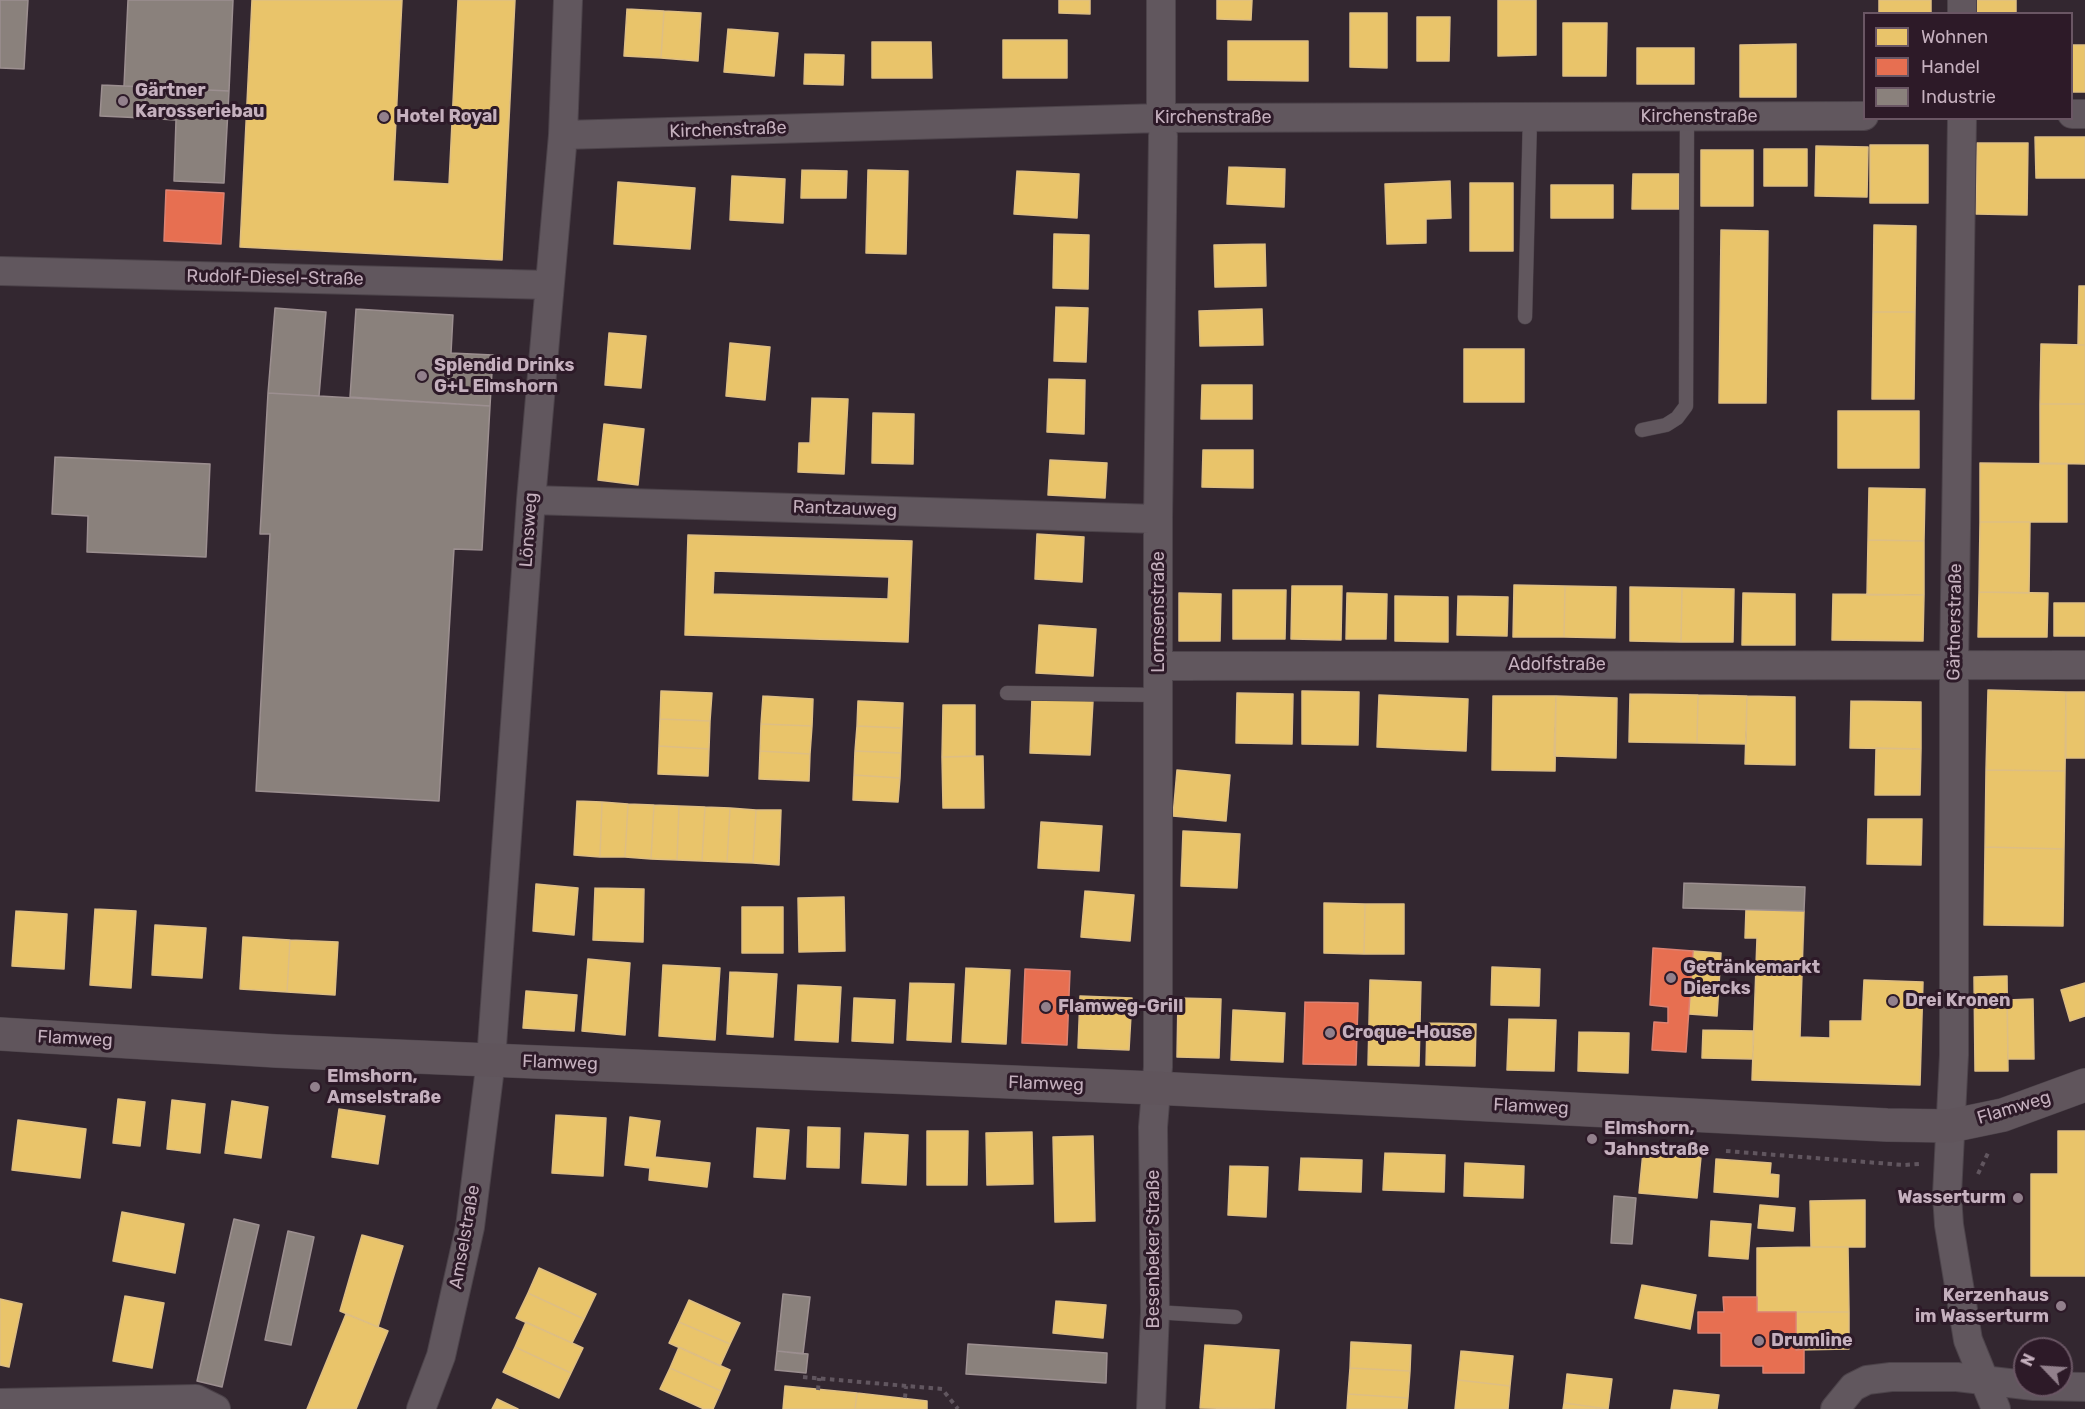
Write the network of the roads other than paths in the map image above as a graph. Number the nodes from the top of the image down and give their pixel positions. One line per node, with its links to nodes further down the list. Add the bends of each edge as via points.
1 (568, 0): 8 (street, Lönsweg)
2 (1161, 0): 7 (street, Lornsenstraße)
3 (1863, 116): 5 (street, Kirchenstraße)
4 (1530, 117): 5 (street, Kirchenstraße); 7 (street, Kirchenstraße); 11 (lane)
5 (1687, 117): 12 (lane, via 1686,406 1666,425)
6 (1962, 120): 15 (street, Gärtnerstraße)
7 (1162, 127): 8 (street, Kirchenstraße); 14 (street, Lornsenstraße)
8 (563, 135): 10 (street, Lönsweg)
9 (0, 271): 10 (street, Rudolf-Diesel-Straße)
10 (549, 285): 13 (street, Lönsweg)
11 (1525, 317)
12 (1642, 430)
13 (531, 500): 14 (street, Rantzauweg); 21 (street, Lönsweg)
14 (1158, 519): 17 (street, Lornsenstraße)
15 (1954, 665): 16 (street, Adolfstraße); 17 (street, Adolfstraße); 24 (street, Gärtnerstraße, via 1954,1055)
16 (2085, 665)
17 (1160, 666): 19 (street, Lornsenstraße)
18 (1007, 693): 19 (lane)
19 (1159, 695): 23 (street, Lornsenstraße)
20 (0, 1034): 21 (main road, Flamweg)
21 (491, 1060): 23 (main road, Flamweg); 31 (street, Amselstraße, via 470,1227 441,1356)
22 (2085, 1085): 24 (main road, Flamweg, via 2003,1115)
23 (1155, 1088): 24 (main road, Flamweg); 25 (street, Besenbeker Straße)
24 (1950, 1126): 27 (street, Gärtnerstraße, via 1949,1225 1968,1340)
25 (1155, 1312): 26 (lane); 32 (street, Besenbeker Straße)
26 (1235, 1317)
27 (1985, 1380): 28 (street); 33 (street, via 1867,1380 1853,1388); 34 (street, Gärtnerstraße)
28 (2085, 1387)
29 (0, 1403): 30 (street, via 196,1400)
30 (216, 1409)
31 (421, 1409)
32 (1151, 1409)
33 (1835, 1409)
34 (1996, 1409)

